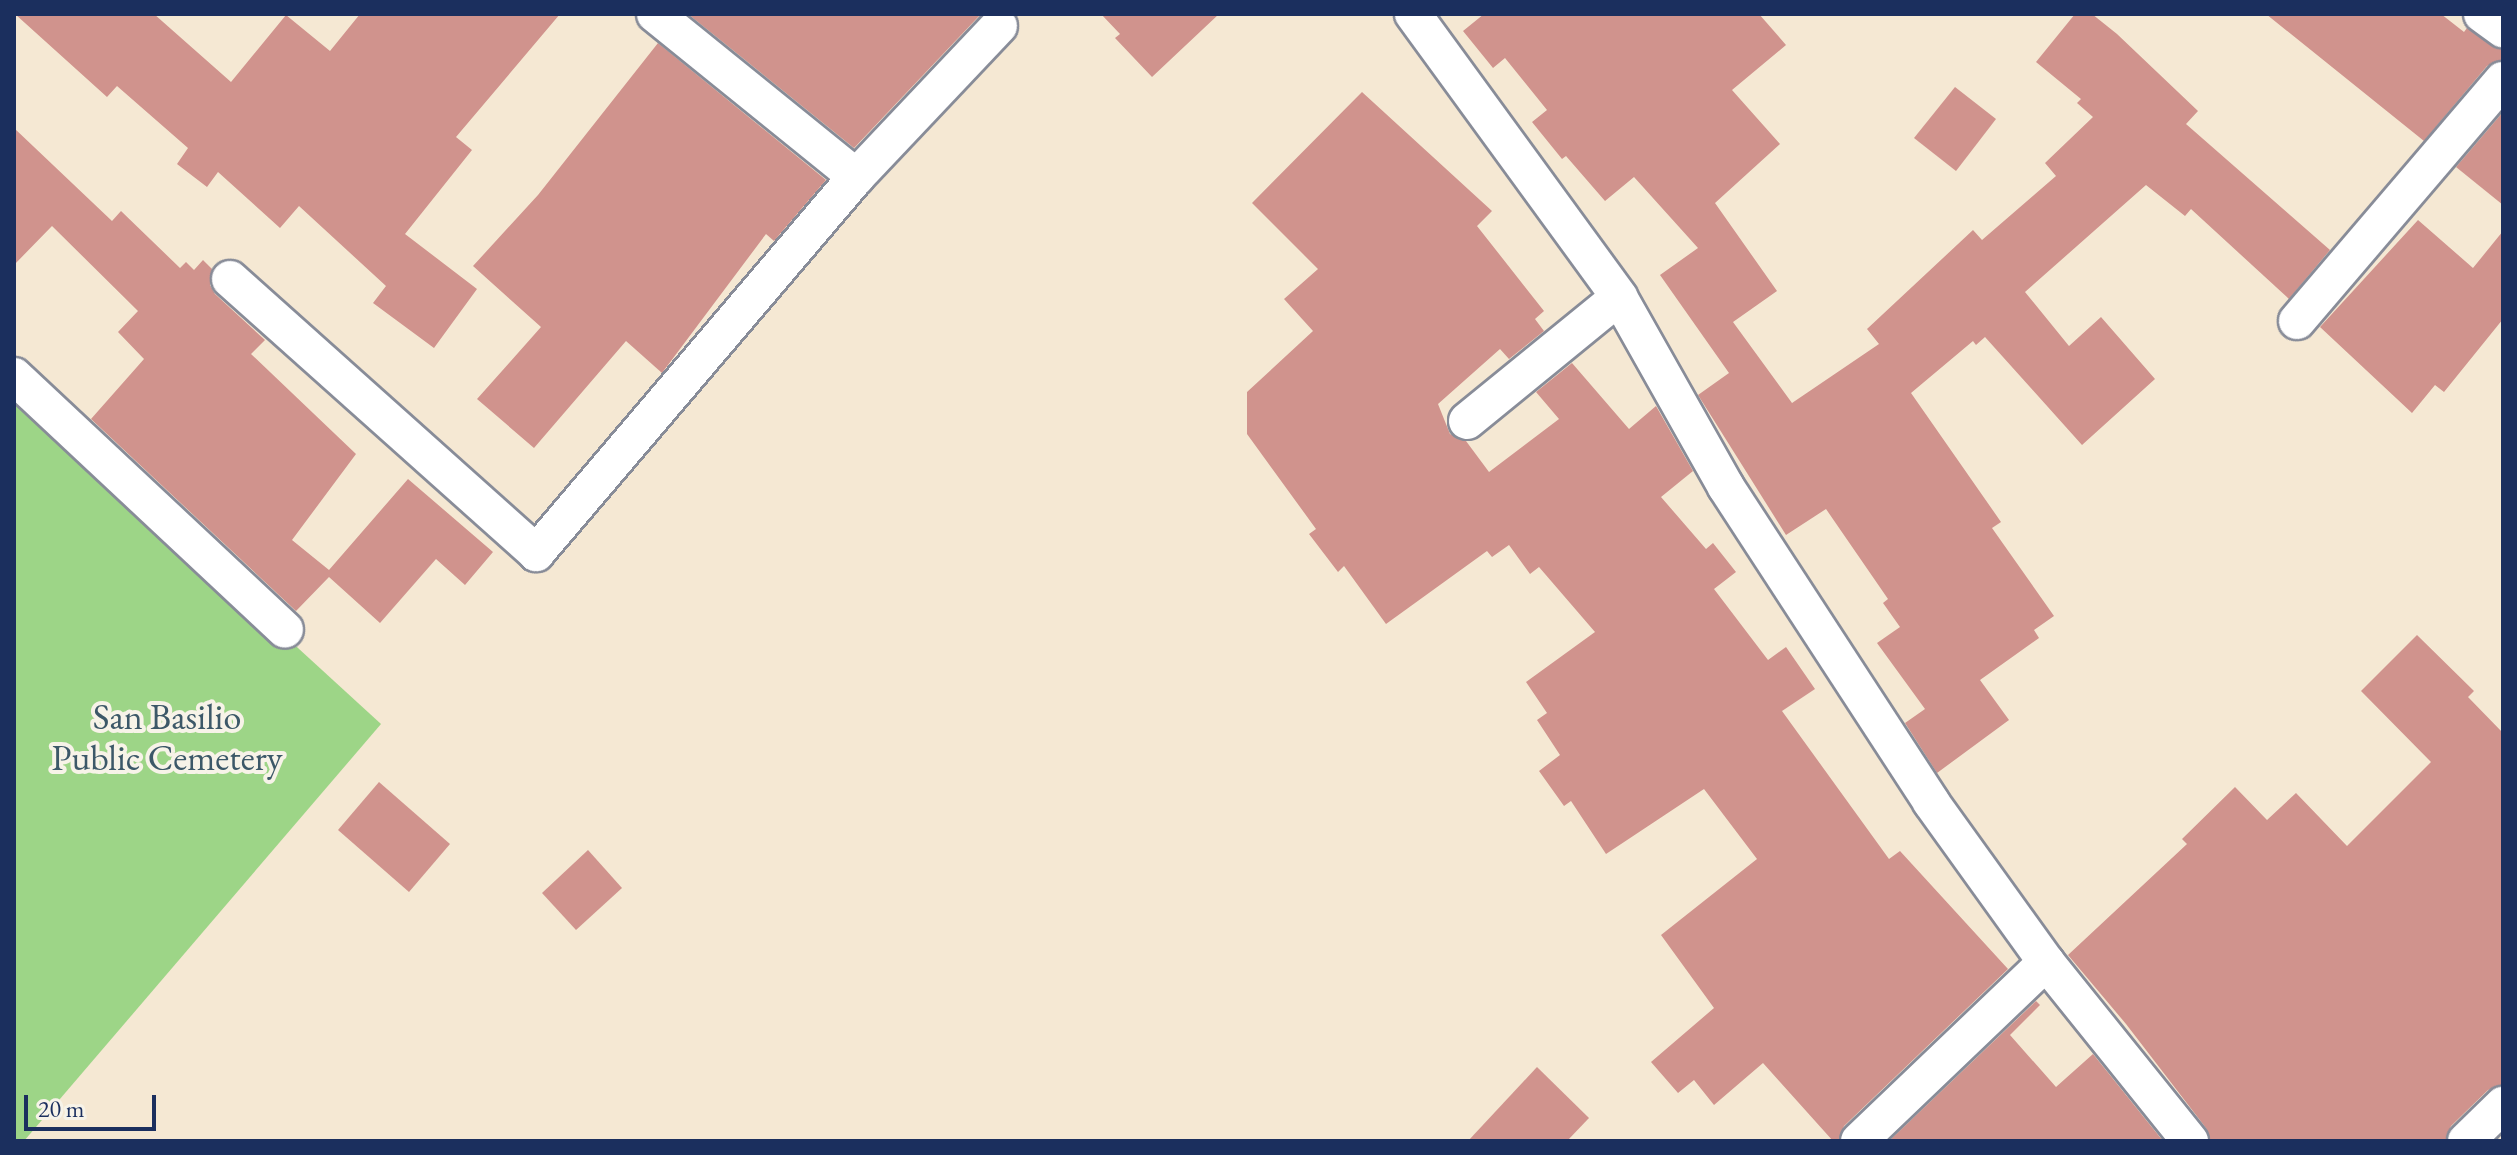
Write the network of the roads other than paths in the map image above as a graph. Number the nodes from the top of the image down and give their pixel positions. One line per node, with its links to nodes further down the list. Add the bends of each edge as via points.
1 (655, 14): 7 (street)
2 (1413, 14): 9 (street)
3 (2482, 14): 5 (street)
4 (999, 26): 7 (street)
5 (2503, 29)
6 (2503, 80): 10 (street)
7 (856, 177): 8 (street, via 536,553)
8 (230, 279)
9 (1619, 297): 12 (street); 14 (street, via 1726,487 1931,802)
10 (2297, 321)
11 (14, 376): 13 (street)
12 (1467, 421)
13 (285, 630)
14 (2046, 962): 16 (street); 17 (street)
15 (2503, 1105): 18 (street)
16 (1859, 1141)
17 (2190, 1141)
18 (2466, 1141)

